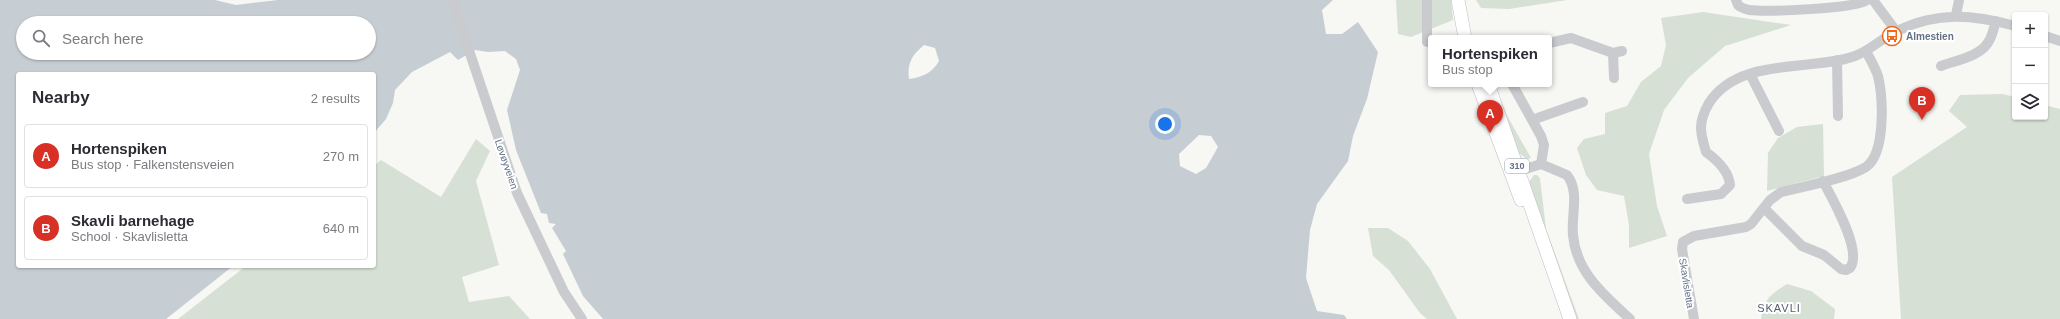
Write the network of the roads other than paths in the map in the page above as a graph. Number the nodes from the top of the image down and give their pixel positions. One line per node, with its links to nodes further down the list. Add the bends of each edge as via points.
1 (452, 0): 36 (street, Løvøyveien, via 520,200 564,292)
2 (1427, 0): 17 (street)
3 (1458, 0): 8 (main road)
4 (1736, 0): 5 (street, via 1738,5 1749,10 1823,9 1858,5)
5 (1867, 0)
6 (1873, 0): 12 (street)
7 (1959, 0): 9 (street)
8 (1461, 14): 13 (main road); 14 (main road)
9 (1956, 15): 10 (street); 12 (street)
10 (1996, 21): 11 (street); 21 (street, via 1990,40 1982,48)
11 (2012, 25)
12 (1896, 31): 19 (street)
13 (1464, 35)
14 (1471, 35)
15 (2048, 37): 16 (street)
16 (2060, 41)
17 (1427, 42)
18 (1552, 42): 23 (street, via 1571,38 1617,52)
19 (1866, 51): 20 (street); 33 (street, Skavlisletta, via 1880,84 1880,139 1877,154 1866,167)
20 (1837, 60): 22 (street, via 1774,68); 28 (street)
21 (1941, 66)
22 (1750, 74): 30 (street); 34 (street, via 1719,91 1707,106 1701,128 1706,152 1719,162 1730,180 1730,185 1721,194)
23 (1614, 78)
24 (1479, 87): 32 (main road, 310)
25 (1489, 87): 32 (main road, 310)
26 (1514, 87): 29 (street)
27 (1583, 102): 29 (street)
28 (1838, 116)
29 (1532, 120): 31 (street, via 1544,146)
30 (1779, 131)
31 (1541, 164): 32 (street); 38 (street, via 1559,170 1571,180 1574,195 1573,236 1578,258 1596,287)
32 (1514, 172): 37 (main road, 310, via 1528,218 1544,249)
33 (1823, 181): 35 (street, Skavlisletta, via 1781,192 1770,200); 35 (street, via 1846,226 1854,258 1850,268 1846,270 1841,269 1824,254 1802,246)
34 (1687, 199)
35 (1765, 209): 39 (street, Skavlisletta, via 1746,227 1694,236 1684,242 1682,249)
36 (582, 319)
37 (1570, 319)
38 (1630, 319)
39 (1694, 319)

